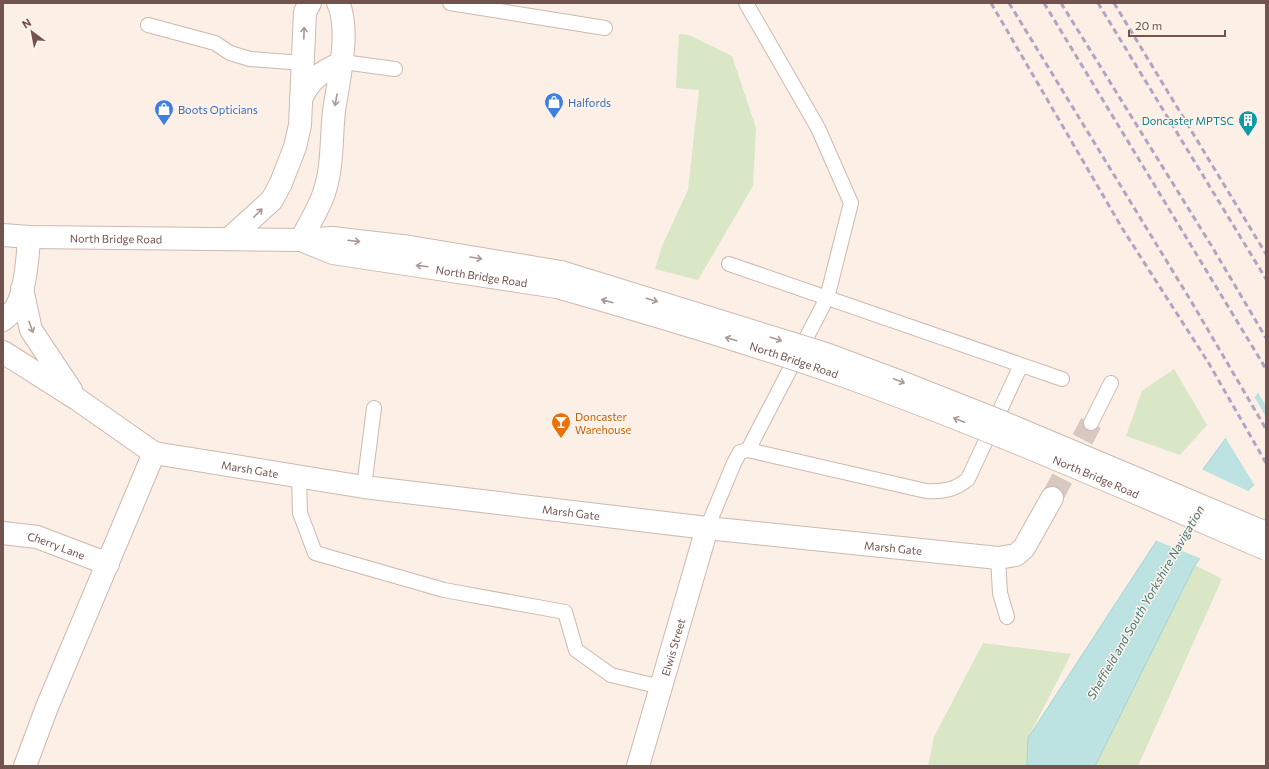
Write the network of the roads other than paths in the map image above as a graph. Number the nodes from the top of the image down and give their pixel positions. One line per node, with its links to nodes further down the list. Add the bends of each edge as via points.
1 (308, 3): 8 (street, one-way to 1, via 305,12)
2 (338, 3): 7 (street, via 342,11)
3 (450, 3): 6 (lane)
4 (746, 3): 18 (lane, via 818,128 851,203)
5 (148, 25): 8 (lane, via 215,43 230,53 250,59)
6 (605, 28)
7 (343, 62): 9 (lane); 10 (street, via 322,72 308,85); 14 (street, one-way to 14, via 324,193)
8 (303, 63): 10 (street)
9 (395, 69)
10 (302, 99): 13 (street, one-way to 10, via 272,200 281,184 298,132)
11 (3, 234): 12 (street, North Bridge Road)
12 (29, 237): 13 (street, North Bridge Road); 17 (street, Marsh Gate)
13 (229, 239): 14 (street, North Bridge Road)
14 (301, 240): 16 (street, North Bridge Road, via 333,253)
15 (729, 264): 18 (lane)
16 (559, 279): 34 (street, North Bridge Road, one-way to 34, bridge, via 826,354 1002,422); 35 (street, North Bridge Road, one-way to 16, bridge, via 1010,440 829,371 615,303)
17 (22, 289): 19 (street, Marsh Gate, via 15,308); 24 (street, Marsh Gate, one-way to 24, via 31,330)
18 (827, 298): 21 (lane); 27 (lane)
19 (3, 320)
20 (3, 352): 24 (street, Marsh Gate)
21 (1021, 365): 22 (lane); 27 (lane, via 968,479 942,492 926,491)
22 (1062, 379)
23 (1112, 383): 26 (lane)
24 (77, 399): 28 (street, Marsh Gate)
25 (374, 408): 30 (lane)
26 (1091, 423)
27 (748, 450): 32 (lane, via 740,452 734,462)
28 (154, 453): 29 (street, Marsh Gate); 37 (street)
29 (299, 476): 30 (street, Marsh Gate); 39 (lane, via 300,513 315,553 444,590 565,612 576,650 610,675)
30 (364, 487): 32 (street, Marsh Gate)
31 (1052, 498): 36 (street, Marsh Gate, via 1024,548 1016,555)
32 (707, 528): 36 (street, Marsh Gate); 39 (street, Elwis Street)
33 (3, 533): 37 (street, Cherry Lane, via 37,537)
34 (1266, 533)
35 (1266, 549)
36 (998, 558): 38 (lane, via 1000,593)
37 (108, 564): 40 (street)
38 (1007, 617)
39 (661, 687): 41 (street, Elwis Street)
40 (23, 766)
41 (638, 766)

